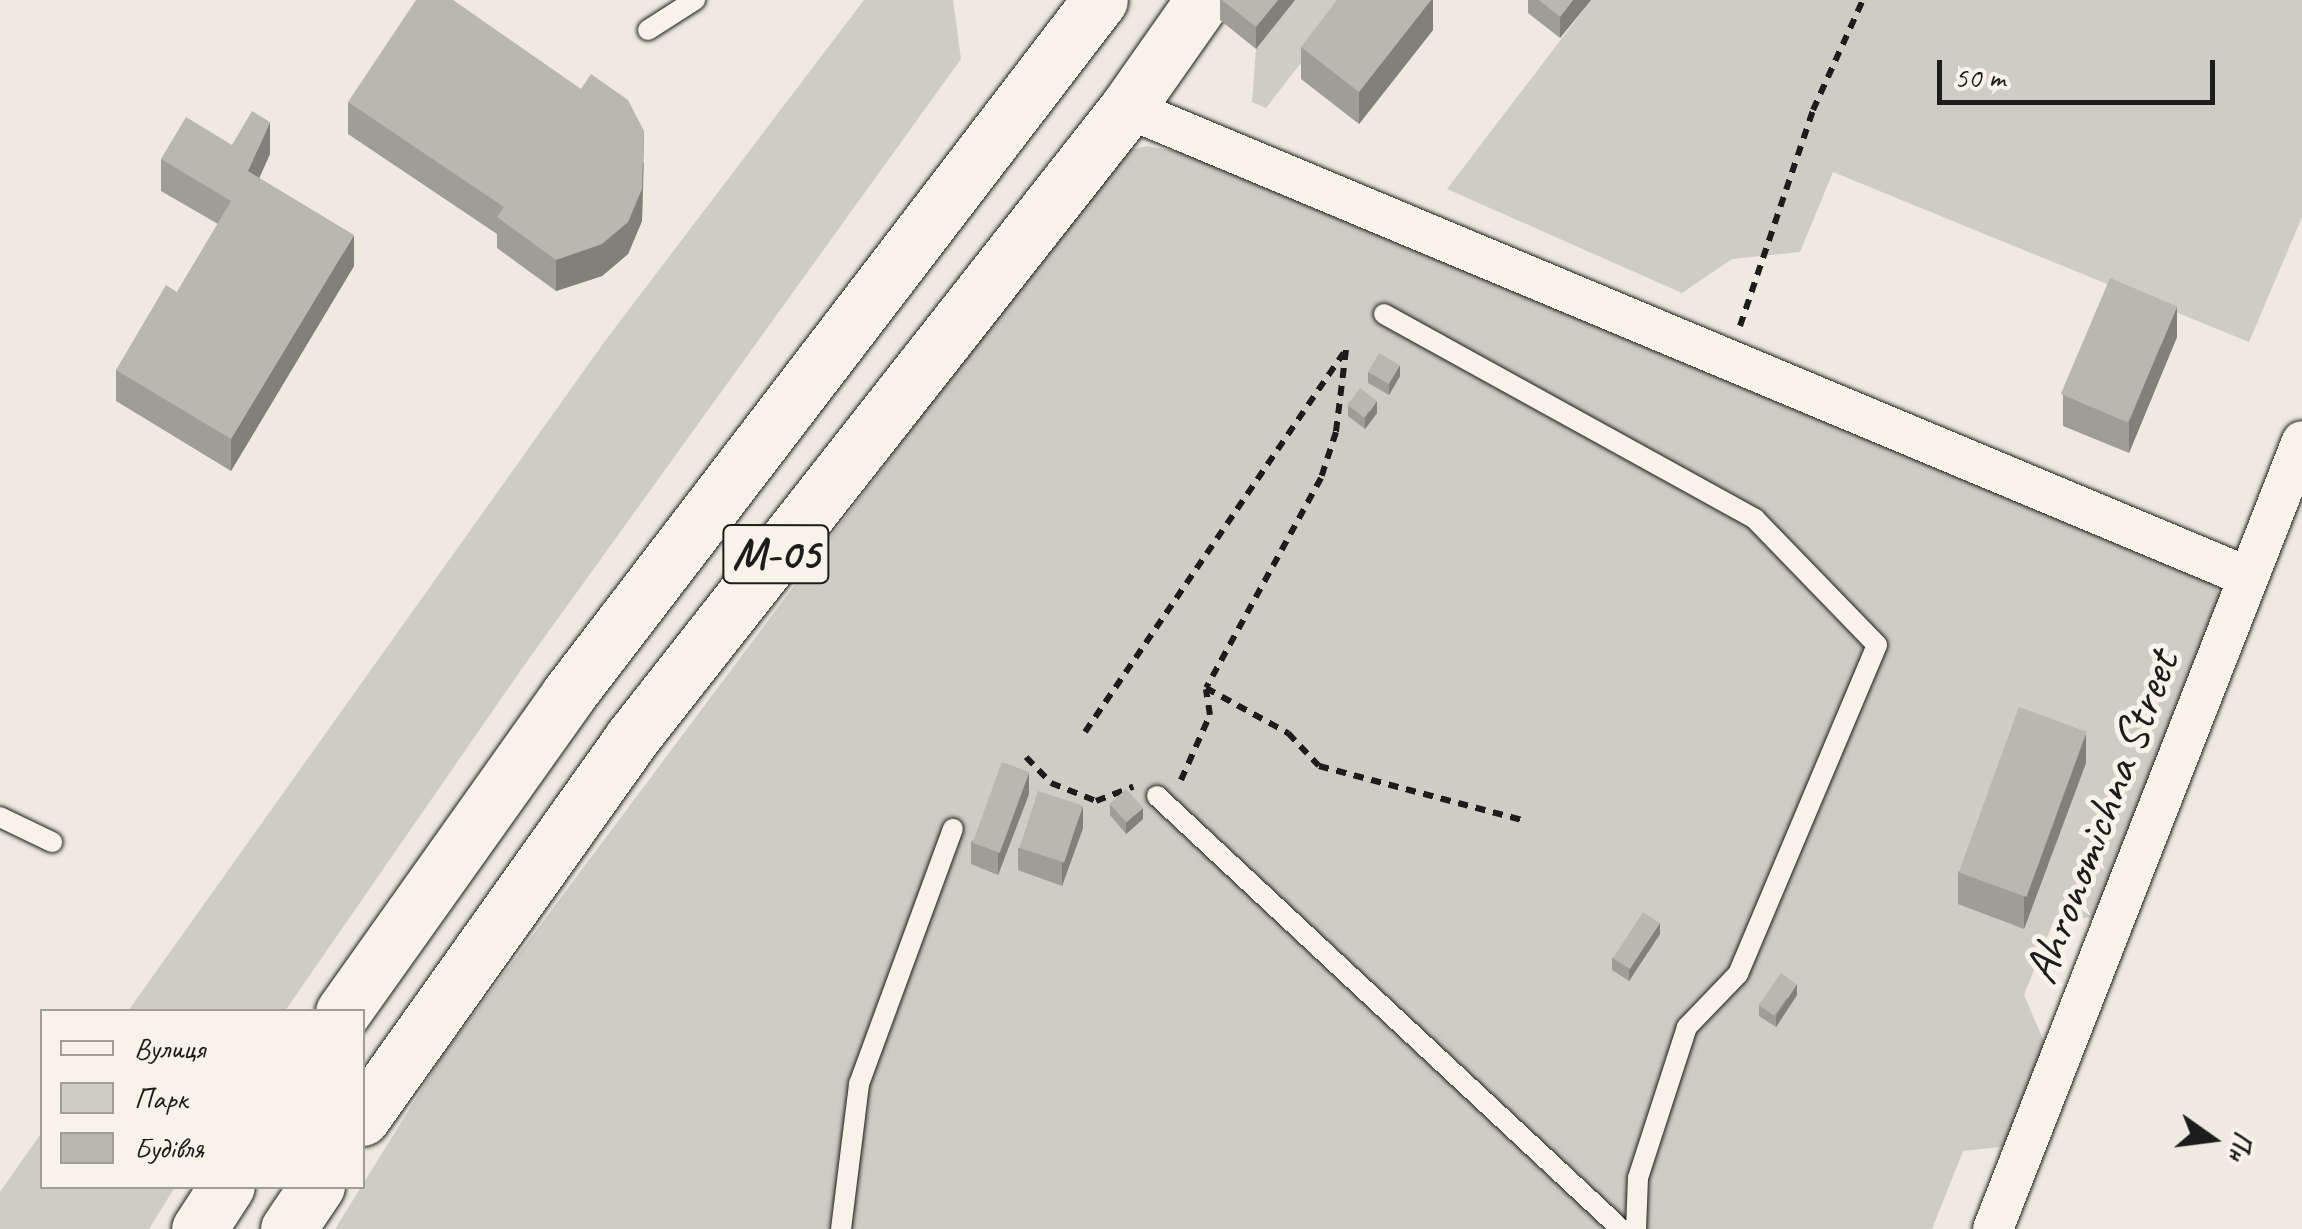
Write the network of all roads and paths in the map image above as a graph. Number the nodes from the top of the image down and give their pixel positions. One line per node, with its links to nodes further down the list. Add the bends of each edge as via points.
1 (695, 0): 5 (lane)
2 (1204, 0): 6 (main road, М-05)
3 (1863, 0): 8 (path, via 1813,110)
4 (1097, 1): 19 (main road, М-05, via 568,694)
5 (648, 30)
6 (1126, 108): 8 (street); 20 (main road, М-05, via 632,739)
7 (1384, 314): 27 (lane, via 1755,518 1877,645 1738,974 1687,1027 1638,1178)
8 (1727, 359): 10 (street)
9 (2302, 441): 10 (street, Ahronomichna Street)
10 (2248, 577): 28 (street, Ahronomichna Street)
11 (1206, 688): 12 (path, via 1321,478 1336,432 1346,350); 14 (path, via 1210,715); 16 (path, via 1288,733 1320,766)
12 (1085, 732)
13 (1026, 758): 14 (path, via 1051,783 1096,801 1135,786)
14 (1162, 801): 26 (lane)
15 (0, 817): 18 (lane)
16 (1525, 821)
17 (953, 829): 25 (lane, via 859,1084)
18 (52, 842)
19 (345, 1009)
20 (365, 1114)
21 (225, 1189): 23 (main road)
22 (315, 1189): 24 (main road)
23 (199, 1229)
24 (288, 1229)
25 (841, 1229)
26 (1621, 1229)
27 (1636, 1229)
28 (1993, 1229)

